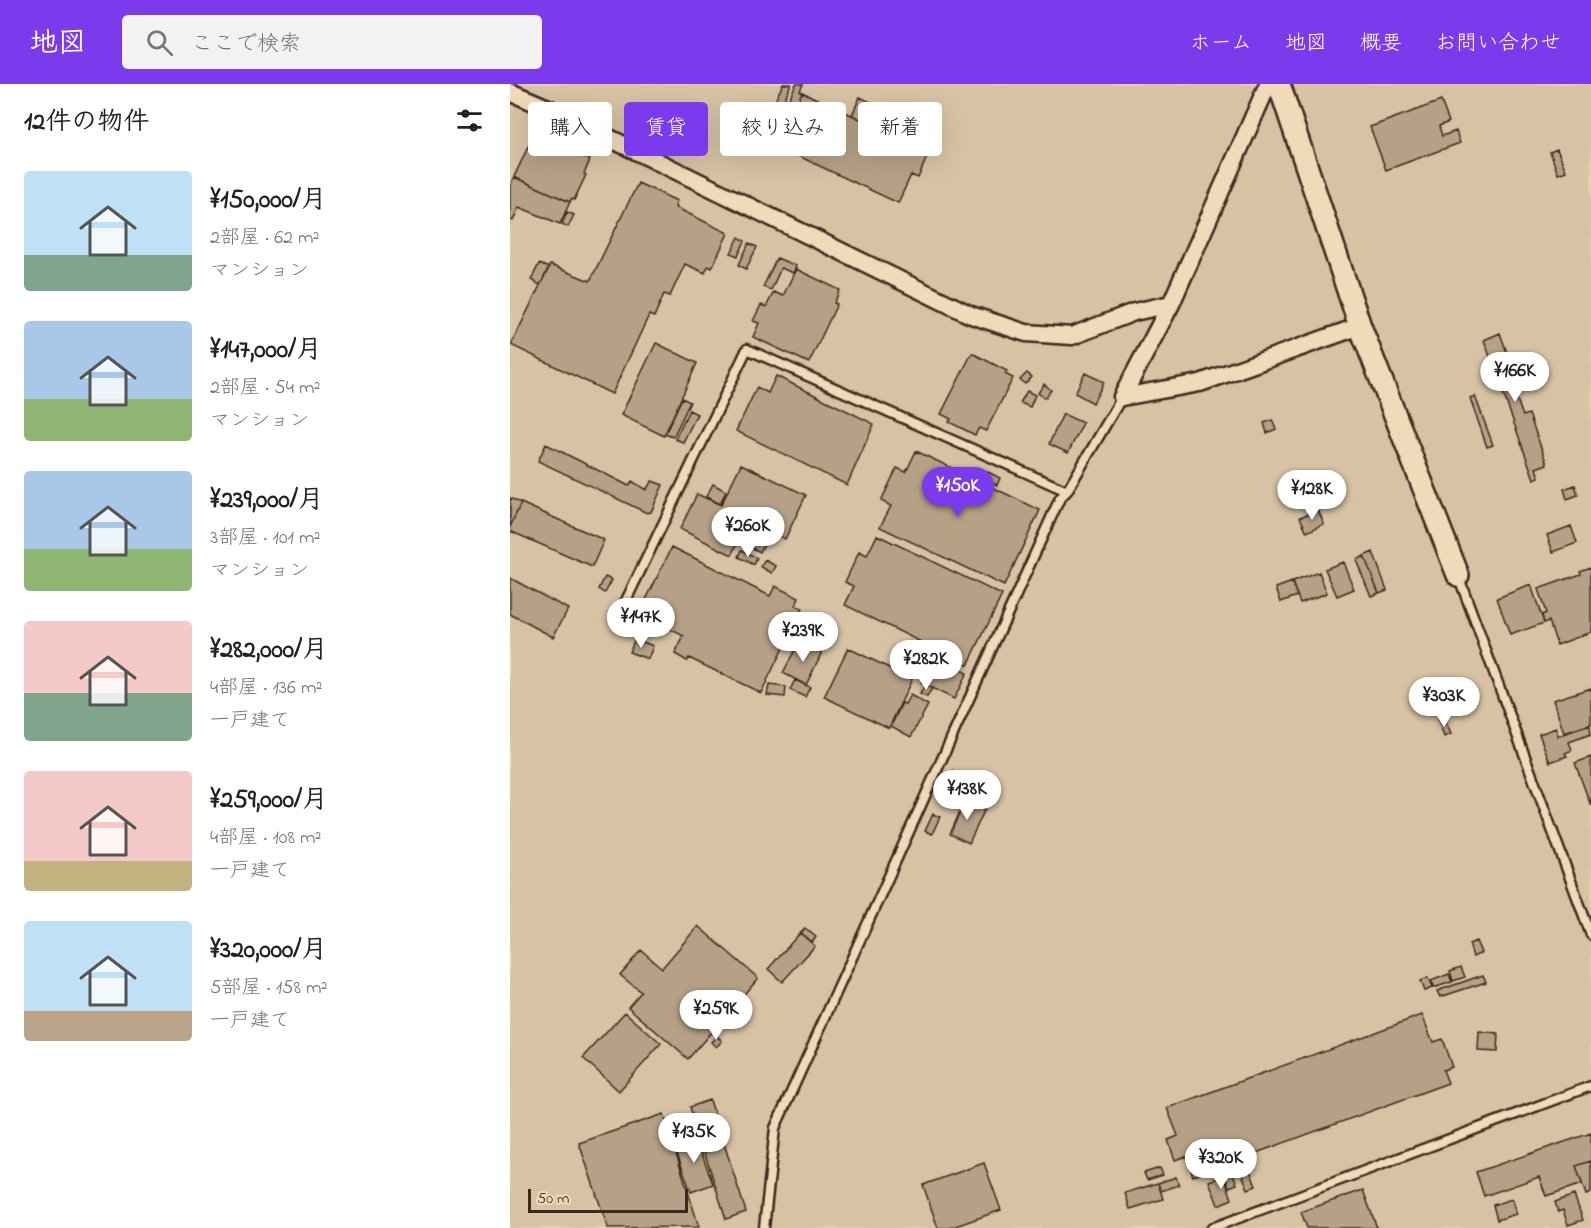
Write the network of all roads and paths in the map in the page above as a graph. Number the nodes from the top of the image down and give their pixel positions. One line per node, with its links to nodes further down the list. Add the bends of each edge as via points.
1 (1268, 84): 4 (street)
2 (1279, 84): 5 (street)
3 (510, 92): 4 (street, via 971,315 1026,333 1072,336 1134,312)
4 (1172, 304): 6 (street)
5 (1360, 326): 6 (street, via 1200,383); 8 (street)
6 (1122, 397): 7 (lane)
7 (1067, 490): 9 (lane, via 747,349); 12 (lane, via 1060,498 775,1128)
8 (1458, 575): 10 (lane)
9 (621, 611)
10 (1591, 935)
11 (1591, 1086): 13 (lane)
12 (764, 1228)
13 (1212, 1228)

